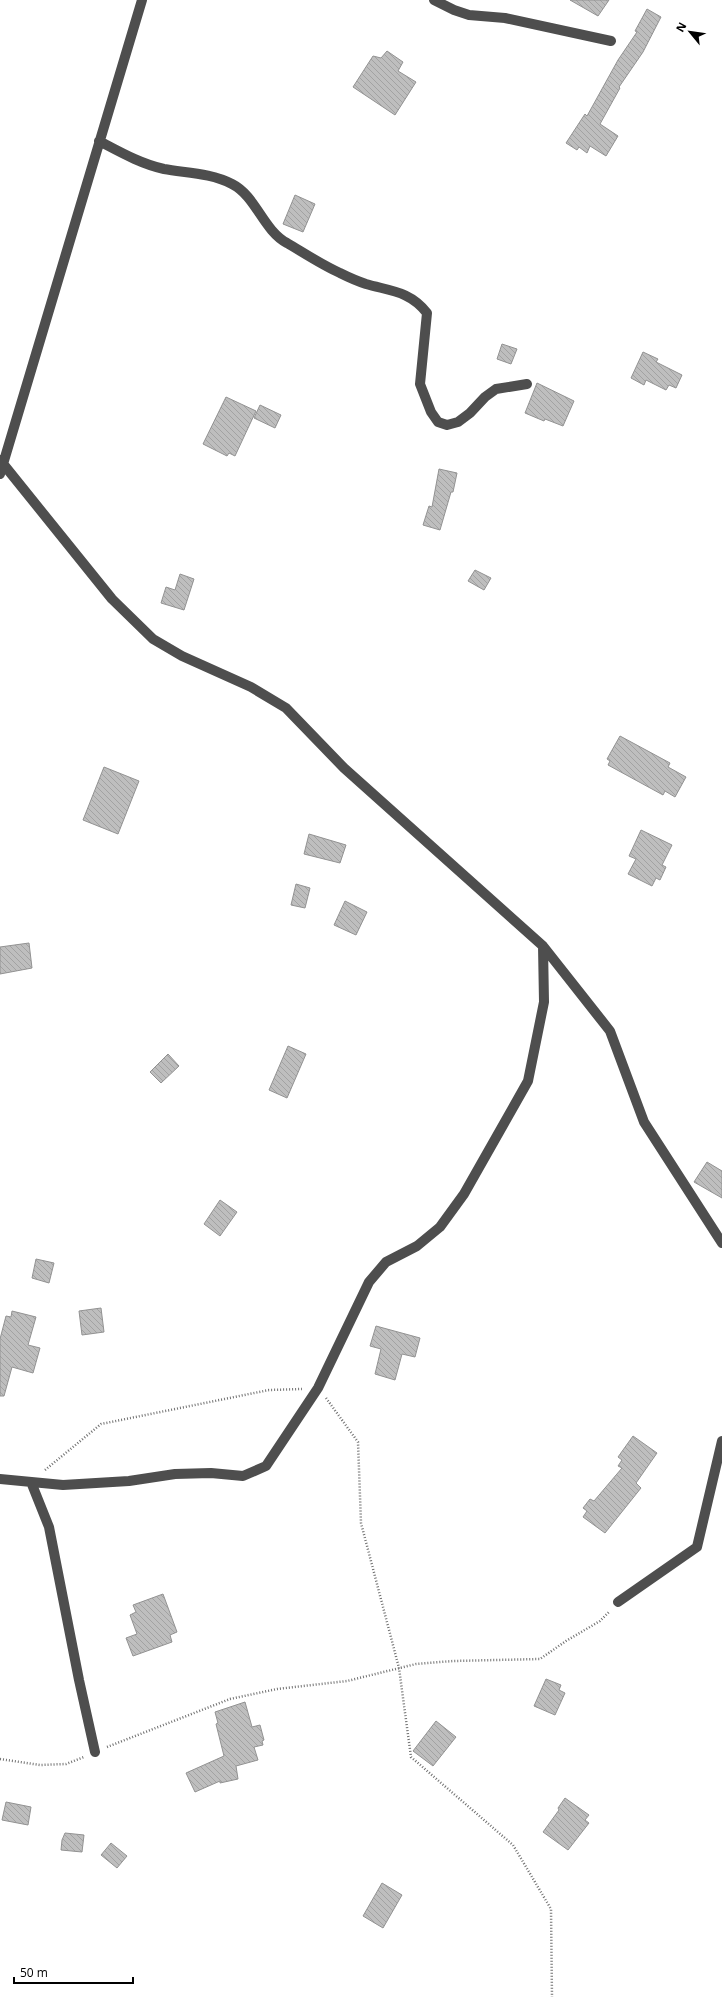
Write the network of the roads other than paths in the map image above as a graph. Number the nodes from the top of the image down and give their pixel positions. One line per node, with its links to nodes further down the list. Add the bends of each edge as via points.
1 (142, 0): 4 (street)
2 (434, 0): 3 (street, via 469,15 505,18)
3 (610, 41)
4 (99, 141): 5 (street, via 131,158 162,168 203,174 233,184 248,197 270,229 283,241 338,272 365,283 389,288 419,303 427,313 420,384 431,412 438,422 447,425 458,422 496,389); 6 (street)
5 (527, 384)
6 (2, 462): 7 (street); 8 (street, via 112,599 153,639 182,656 251,686 286,708 344,768)
7 (0, 474)
8 (543, 946): 9 (street, via 610,1031 644,1122); 12 (street, via 544,1002 528,1081 464,1194 440,1227 417,1246 386,1262 369,1282 318,1388 266,1466 243,1476 211,1473 175,1474 129,1481 64,1486)
9 (722, 1243)
10 (722, 1441): 13 (street, via 697,1546)
11 (0, 1479): 12 (street)
12 (31, 1482): 14 (street, via 49,1527)
13 (618, 1602)
14 (95, 1752)

